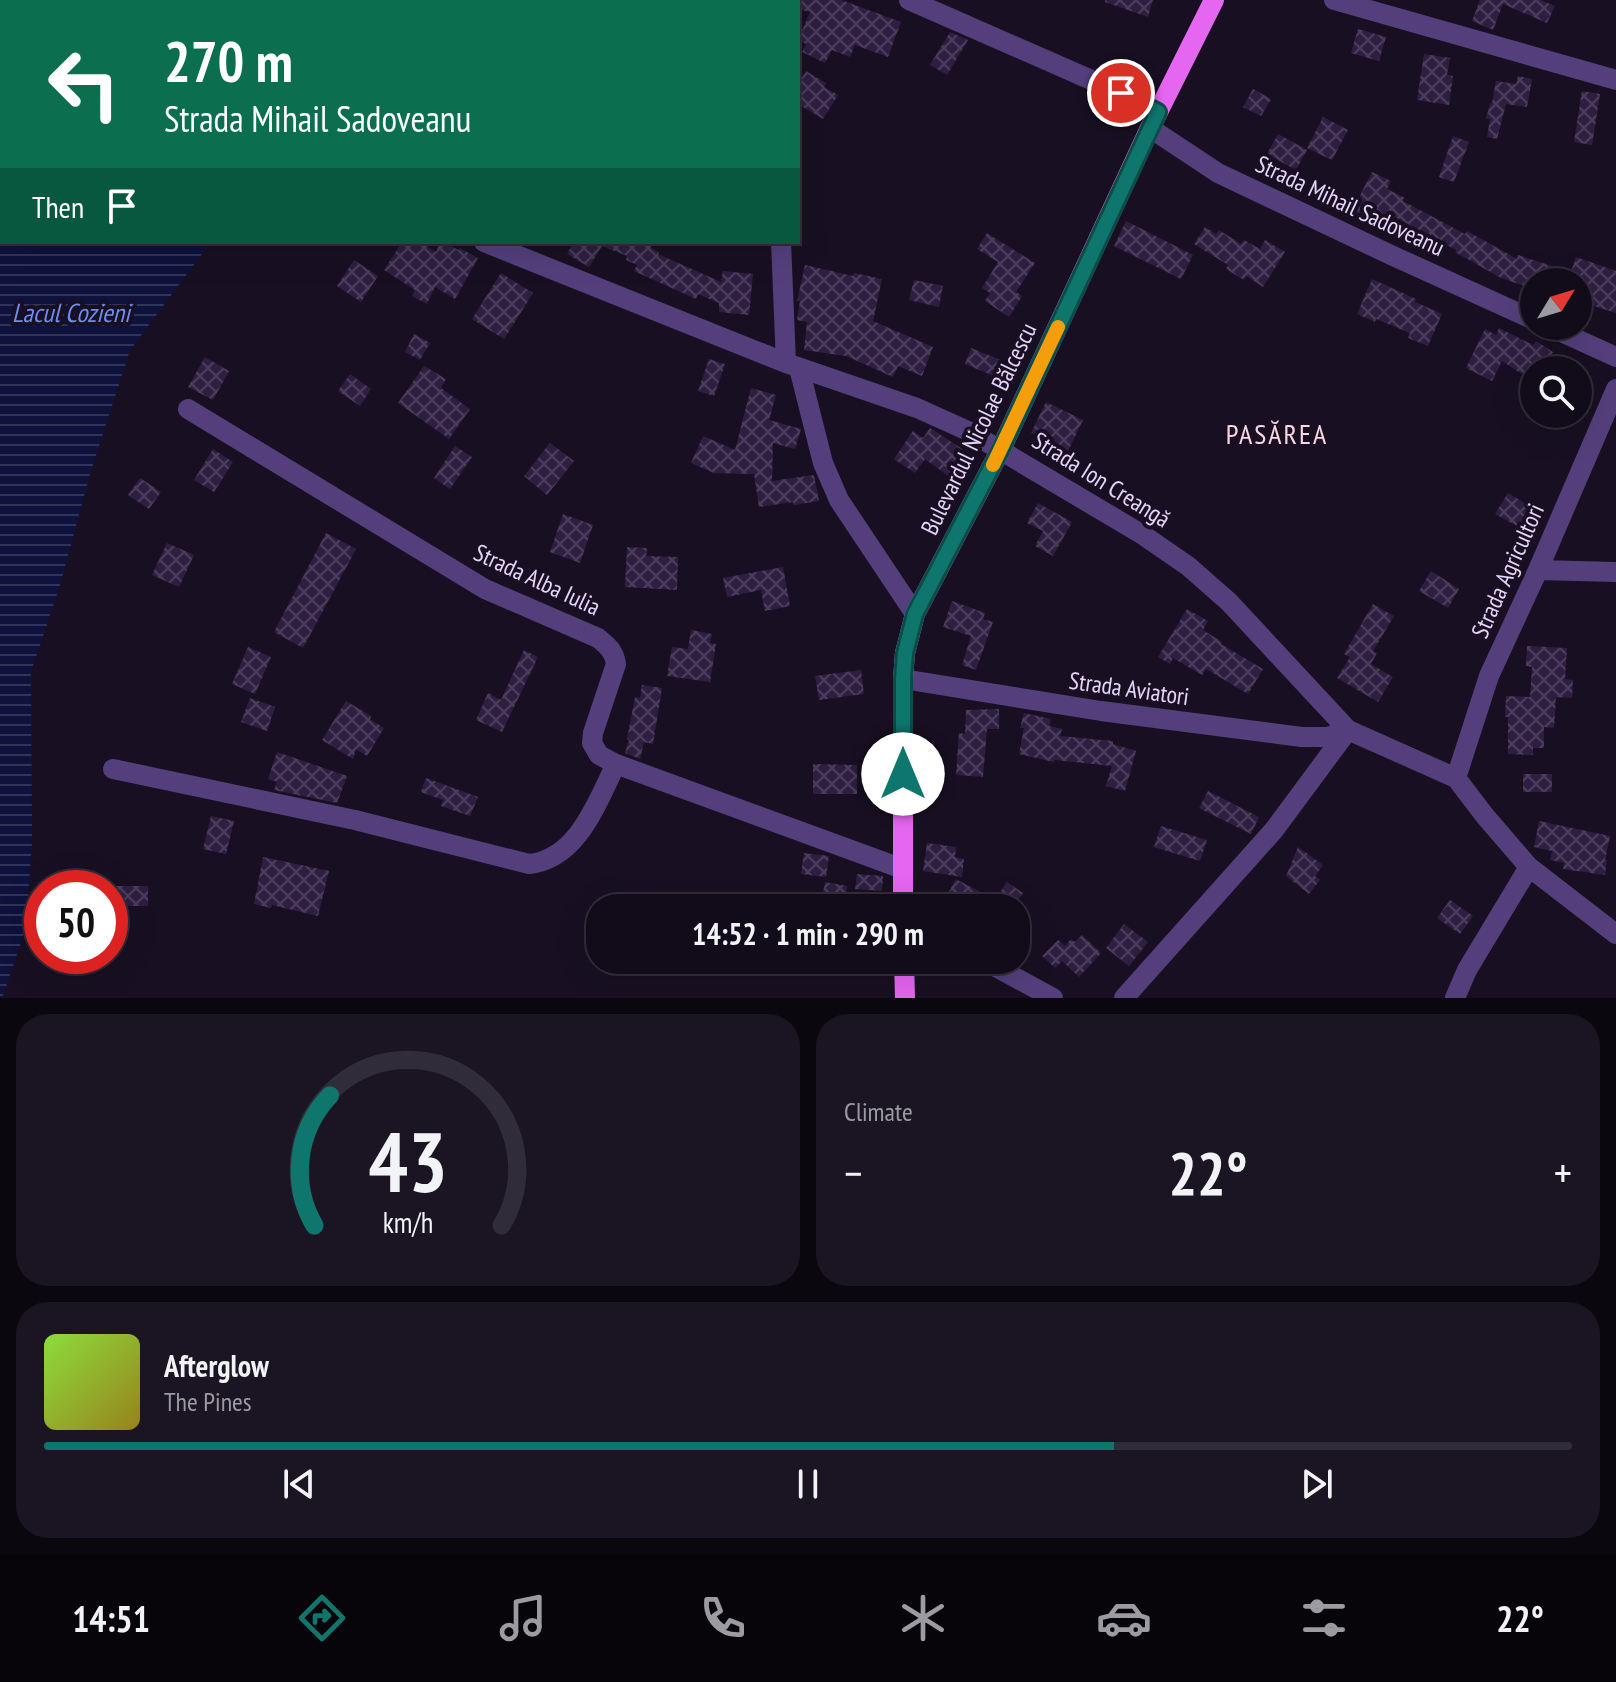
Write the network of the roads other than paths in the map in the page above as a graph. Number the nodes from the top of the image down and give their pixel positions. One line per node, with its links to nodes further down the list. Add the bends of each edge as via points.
1 (909, 0): 5 (street, Strada Mihail Sadoveanu, via 1121,93)
2 (1214, 0): 5 (main road, Bulevardul Nicolae Bălcescu)
3 (1334, 0): 4 (street)
4 (1616, 80)
5 (1154, 120): 8 (street, Strada Mihail Sadoveanu, via 1218,173); 14 (main road, Bulevardul Nicolae Bălcescu)
6 (489, 244): 11 (street, Strada Ion Creangă)
7 (781, 244): 11 (street)
8 (1520, 314)
9 (1579, 340): 10 (street)
10 (1616, 357)
11 (792, 366): 14 (street, Strada Ion Creangă, via 917,408); 17 (street, via 839,500)
12 (1615, 394): 15 (street, Strada Agricultori)
13 (188, 409): 20 (street, Strada Alba Iulia, via 485,589 608,645 616,664 592,743 599,755)
14 (1001, 449): 17 (main road, Bulevardul Nicolae Bălcescu); 19 (street, Strada Ion Creangă, via 1188,566 1229,602)
15 (1538, 570): 16 (street); 22 (street, Strada Agricultori, via 1489,676)
16 (1616, 572)
17 (915, 614): 18 (main road, Bulevardul Nicolae Bălcescu)
18 (903, 679): 19 (street, Strada Aviatori, via 1272,734 1328,737); 24 (main road, Bulevardul Nicolae Bălcescu)
19 (1348, 730): 22 (street, Strada Ion Creangă); 31 (street, via 1274,830)
20 (616, 764): 21 (street, via 571,843 555,857 529,864 355,820); 24 (street, Strada Alba Iulia)
21 (113, 769)
22 (1456, 778): 23 (street)
23 (1529, 867): 26 (street); 32 (street)
24 (903, 869): 25 (main road, Bulevardul Nicolae Bălcescu)
25 (903, 894)
26 (1616, 934)
27 (904, 974): 29 (main road)
28 (1009, 974): 30 (street)
29 (905, 998)
30 (1053, 998)
31 (1124, 998)
32 (1455, 998)

